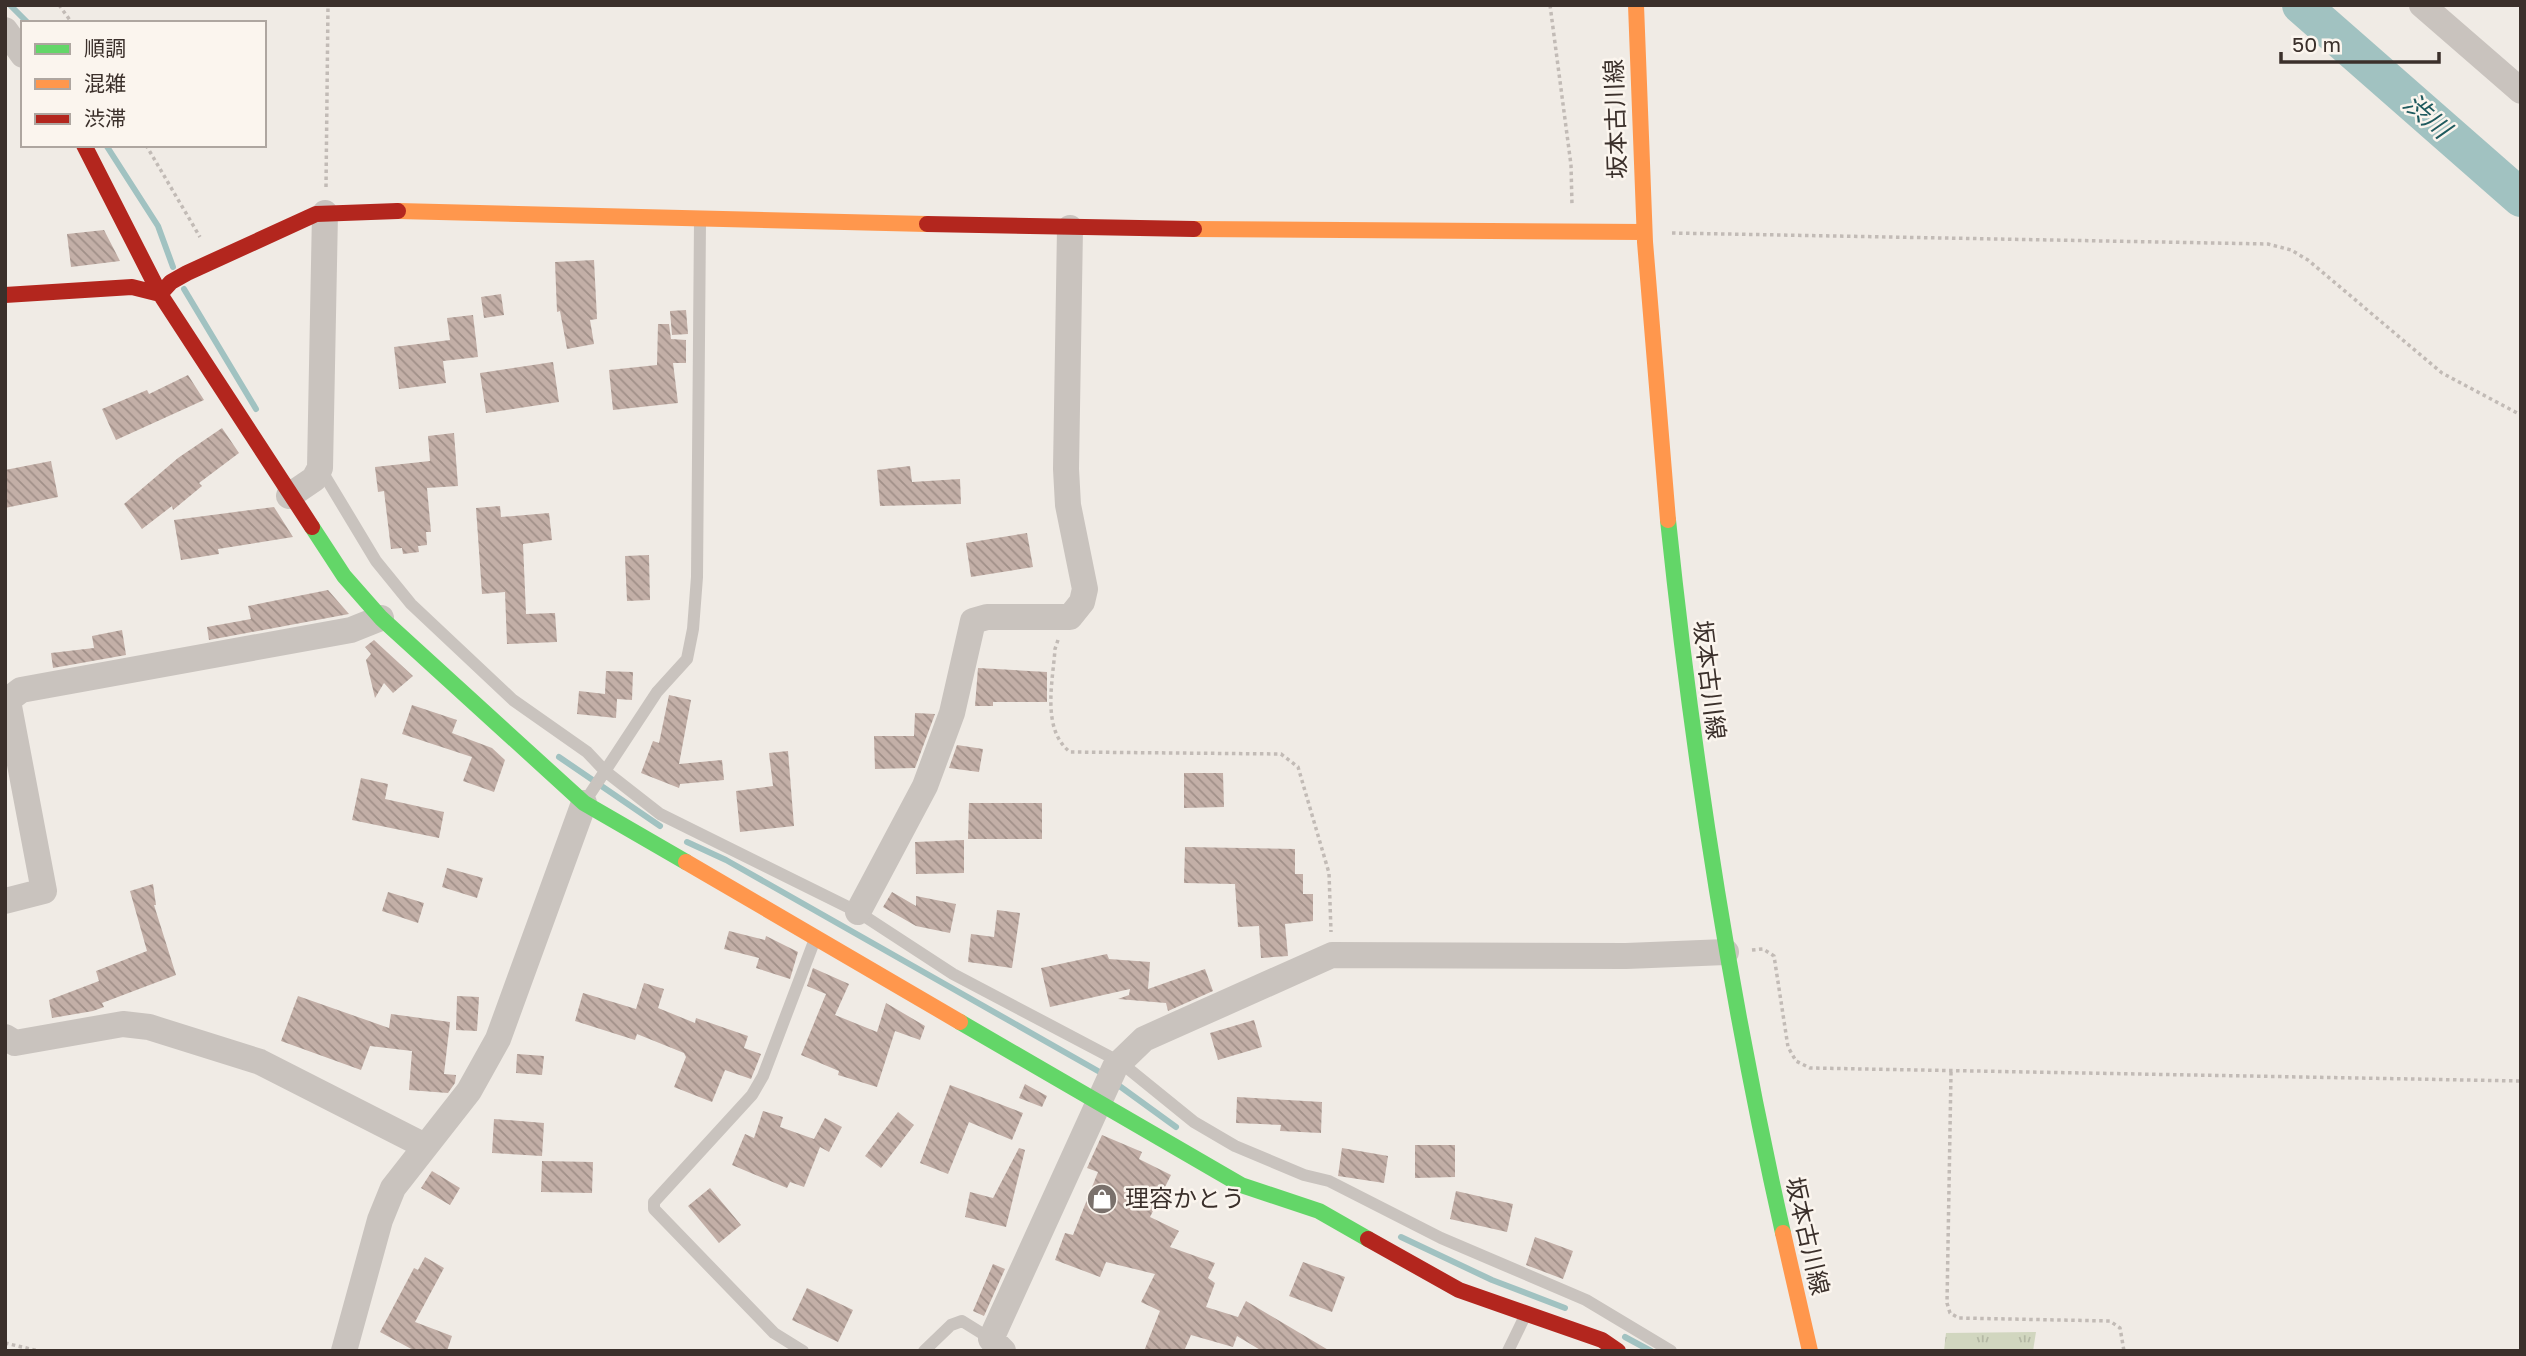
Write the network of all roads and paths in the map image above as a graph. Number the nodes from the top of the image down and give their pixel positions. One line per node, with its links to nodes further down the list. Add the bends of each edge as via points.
1 (59, 5): 6 (path)
2 (328, 5): 12 (path)
3 (1550, 5): 15 (path, via 1571,165)
4 (1636, 5): 16 (street, 坂本古川線)
5 (2423, 5): 9 (street)
6 (71, 21)
7 (5, 30): 8 (street)
8 (21, 52)
9 (2521, 91)
10 (85, 147): 18 (street)
11 (147, 147): 17 (path, via 200,236)
12 (325, 213): 13 (street); 17 (street); 21 (street)
13 (699, 218): 14 (street); 25 (lane, via 693,629 687,659 657,692)
14 (1070, 228): 15 (street); 22 (street, via 1066,469 1068,505 1085,589)
15 (1573, 232): 16 (street)
16 (1644, 232): 20 (path, via 2268,244 2308,260 2442,373); 30 (street, 坂本古川線, via 1662,480 1686,688)
17 (209, 263): 18 (street, via 171,282)
18 (159, 294): 19 (street, via 132,287); 21 (street)
19 (5, 295)
20 (2521, 415)
21 (305, 483): 23 (street, via 344,576); 25 (lane, via 411,604 513,700 587,752)
22 (1070, 617): 28 (street, via 972,621 952,713 925,786); 31 (path, via 1055,649 1052,717 1059,743 1070,752 1281,754 1298,767 1329,873)
23 (381, 618): 24 (street, via 351,630 21,690); 26 (street)
24 (7, 701): 27 (street, via 44,891)
25 (603, 773): 26 (lane); 28 (lane, via 660,814)
26 (587, 799): 29 (street); 37 (street, via 498,1039 469,1091)
27 (5, 901)
28 (859, 912): 33 (lane, via 953,974)
29 (816, 936): 36 (street); 43 (lane, via 752,1095 654,1202 654,1209 774,1333)
30 (1726, 952): 31 (street); 34 (path, via 1763,949 1774,956 1788,1047 1796,1061 1810,1068); 48 (street, 坂本古川線, via 1777,1212)
31 (1332, 955): 33 (street, via 1144,1039)
32 (5, 1037): 37 (street, via 15,1043 123,1024 149,1027 260,1062)
33 (1117, 1065): 36 (street); 47 (lane, via 1234,1146 1329,1181 1441,1238 1586,1300)
34 (1951, 1072): 35 (path); 49 (path, via 1947,1303 1951,1313 1959,1318 2110,1321 2120,1328)
35 (2521, 1081)
36 (1100, 1101): 38 (street, via 1241,1185 1319,1211 1459,1290); 40 (street)
37 (425, 1146): 42 (street, via 393,1188 380,1220)
38 (1526, 1313): 45 (lane); 46 (street, via 1602,1340)
39 (5, 1343): 41 (path)
40 (997, 1345): 44 (lane, via 962,1321 951,1325)
41 (38, 1351)
42 (344, 1351)
43 (803, 1351)
44 (923, 1351)
45 (1508, 1351)
46 (1618, 1351)
47 (1671, 1351)
48 (1810, 1351)
49 (2124, 1351)

